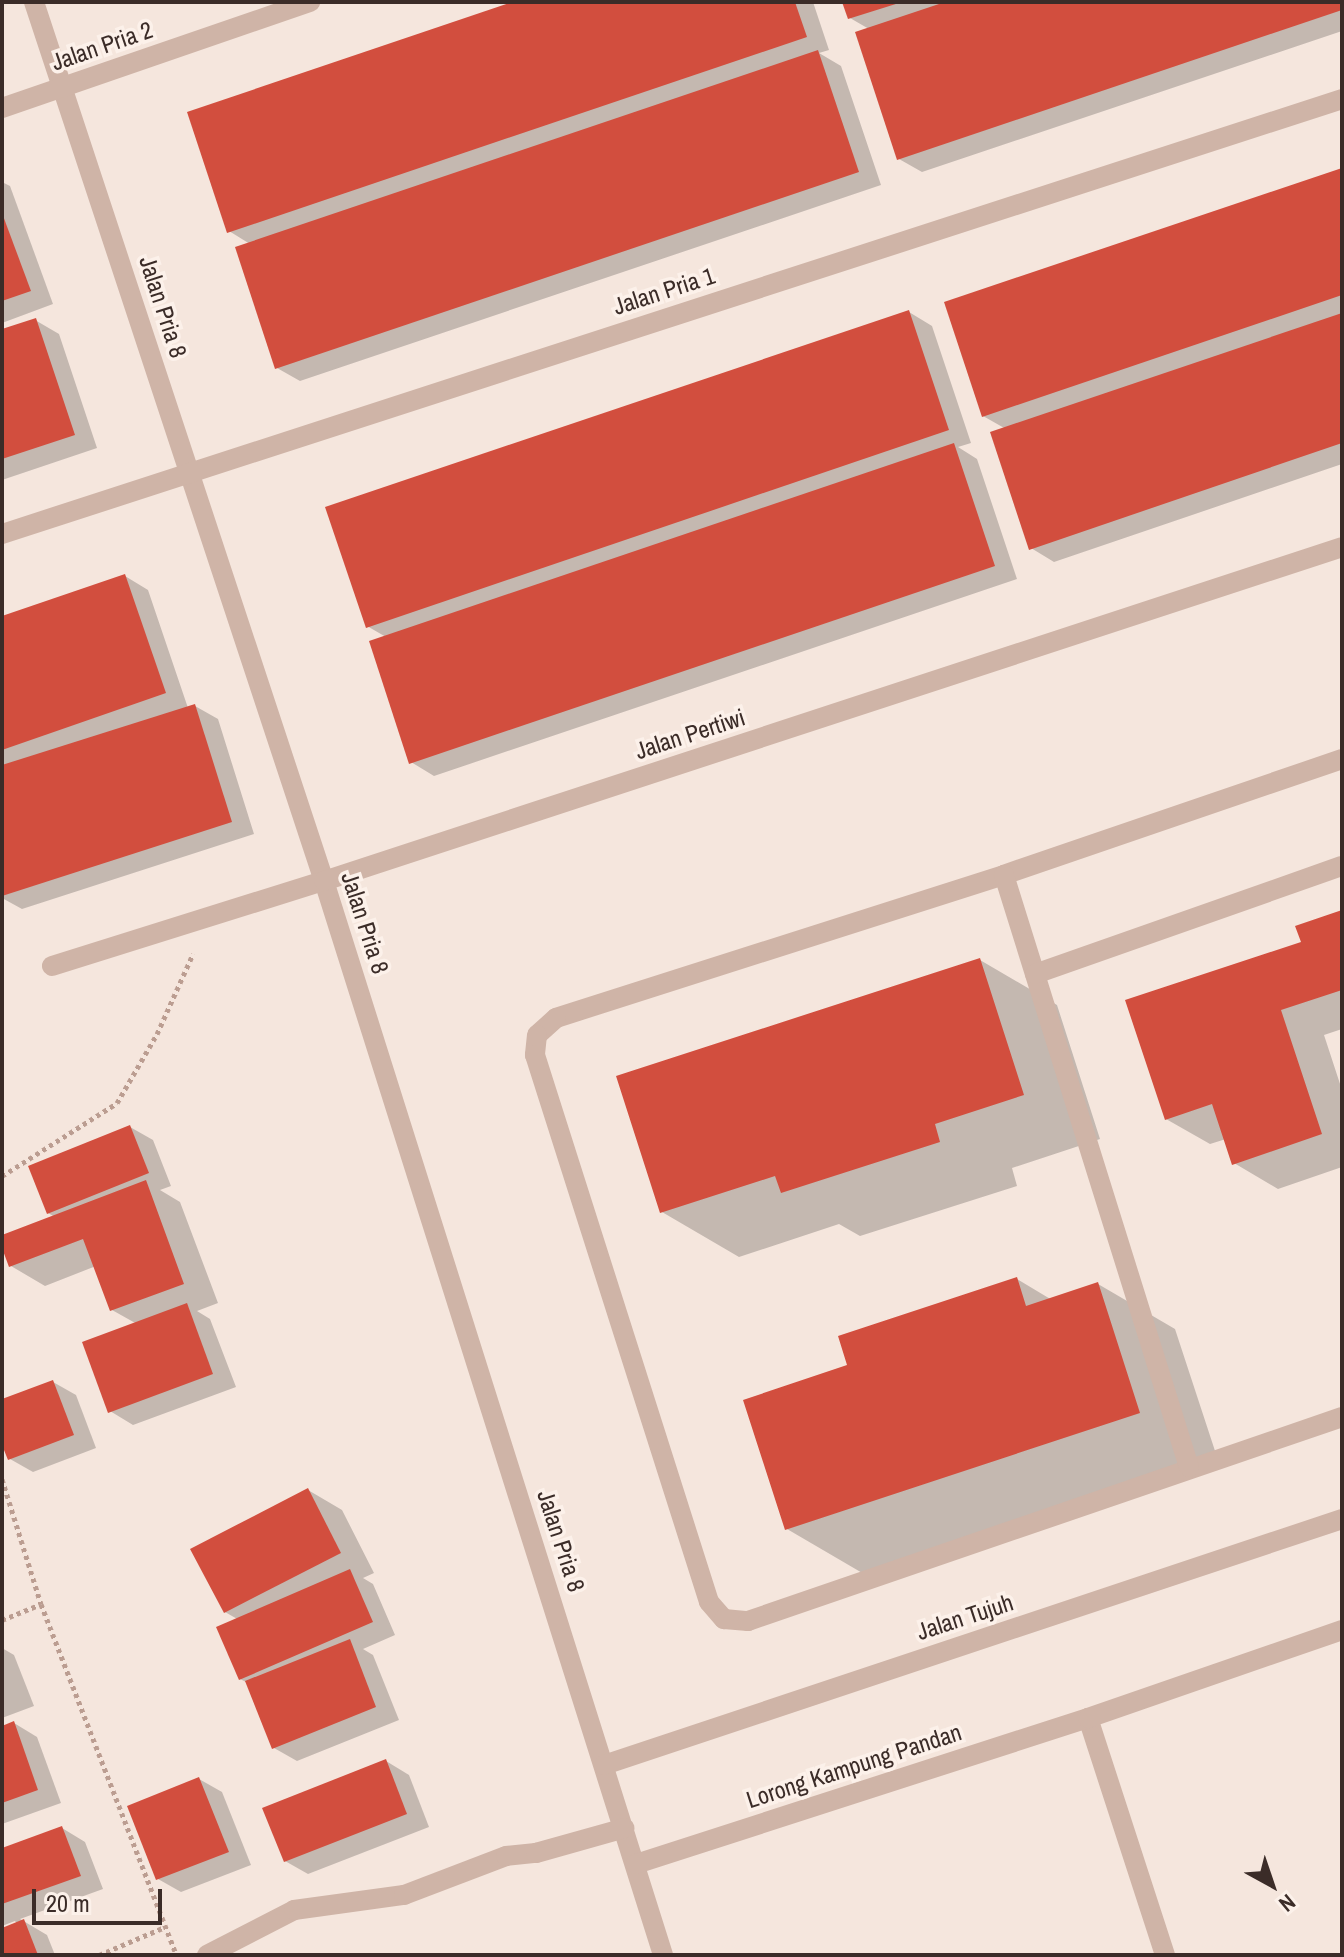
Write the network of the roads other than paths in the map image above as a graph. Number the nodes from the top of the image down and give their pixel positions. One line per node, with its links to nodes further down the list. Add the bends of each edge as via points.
1 (34, 2): 3 (street, Jalan Pria 8)
2 (310, 2): 3 (street, Jalan Pria 2)
3 (63, 87): 5 (street, Jalan Pria 2); 6 (street, Jalan Pria 8)
4 (1342, 99): 6 (street, Jalan Pria 1)
5 (2, 108)
6 (189, 473): 7 (street, Jalan Pria 1); 12 (street, Jalan Pria 8)
7 (2, 534)
8 (1342, 547): 12 (street, Jalan Pertiwi)
9 (1342, 759): 11 (street)
10 (1342, 866): 14 (street)
11 (1004, 875): 14 (street); 16 (street, via 556,1018 537,1035 535,1055 709,1602 724,1619 748,1621)
12 (324, 881): 13 (street, Jalan Pertiwi); 20 (street, Jalan Pria 8)
13 (52, 966)
14 (1035, 974): 16 (street)
15 (1342, 1417): 16 (street)
16 (1189, 1467)
17 (1342, 1519): 20 (street, Jalan Tujuh)
18 (1342, 1630): 19 (street, Lorong Kampung Pandan)
19 (1088, 1718): 22 (street, Lorong Kampung Pandan); 25 (street)
20 (604, 1765): 21 (street, Jalan Pria 8)
21 (625, 1828): 22 (street, Jalan Pria 8); 23 (street, via 506,1856 404,1895 294,1910)
22 (636, 1864): 24 (street, Jalan Pria 8)
23 (207, 1955)
24 (663, 1955)
25 (1165, 1955)

